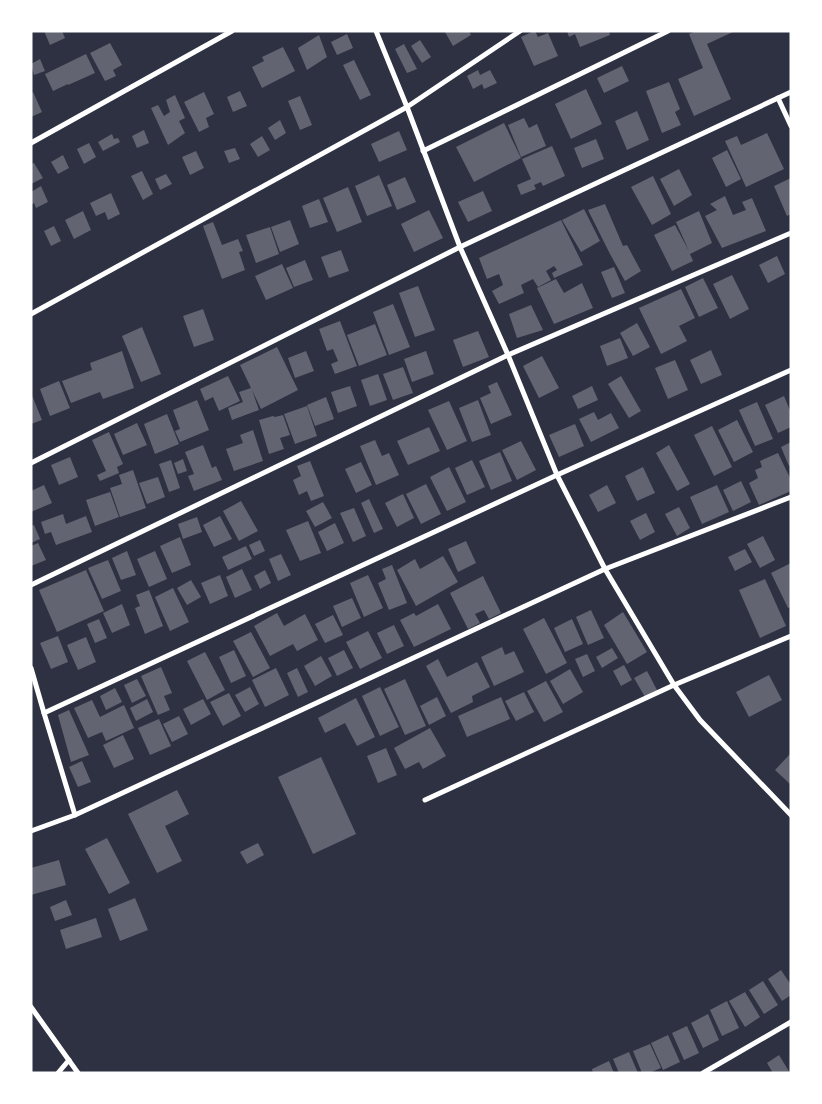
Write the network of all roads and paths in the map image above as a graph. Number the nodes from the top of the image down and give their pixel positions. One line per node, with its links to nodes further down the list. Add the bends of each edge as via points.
1 (232, 31): 9 (street)
2 (376, 31): 7 (street)
3 (520, 31): 7 (street)
4 (668, 31): 10 (street)
5 (791, 92): 6 (street)
6 (778, 98): 8 (street); 12 (street)
7 (407, 107): 10 (street); 13 (street)
8 (791, 126)
9 (31, 143)
10 (423, 151): 12 (street)
11 (791, 233): 14 (street)
12 (460, 247): 14 (street); 16 (street)
13 (31, 314)
14 (508, 356): 17 (street); 20 (street)
15 (791, 370): 17 (street)
16 (31, 463)
17 (556, 475): 19 (street); 24 (street)
18 (791, 497): 19 (street)
19 (604, 569): 23 (street); 26 (street)
20 (31, 585)
21 (791, 636): 23 (street)
22 (31, 668): 24 (street)
23 (674, 685): 25 (street); 27 (street, via 700,720)
24 (44, 713): 26 (street)
25 (425, 800)
26 (75, 815): 28 (street)
27 (791, 815)
28 (31, 831)
29 (31, 1007): 31 (street)
30 (791, 1022): 34 (street)
31 (69, 1060): 32 (street); 33 (street)
32 (58, 1073)
33 (78, 1073)
34 (703, 1073)

